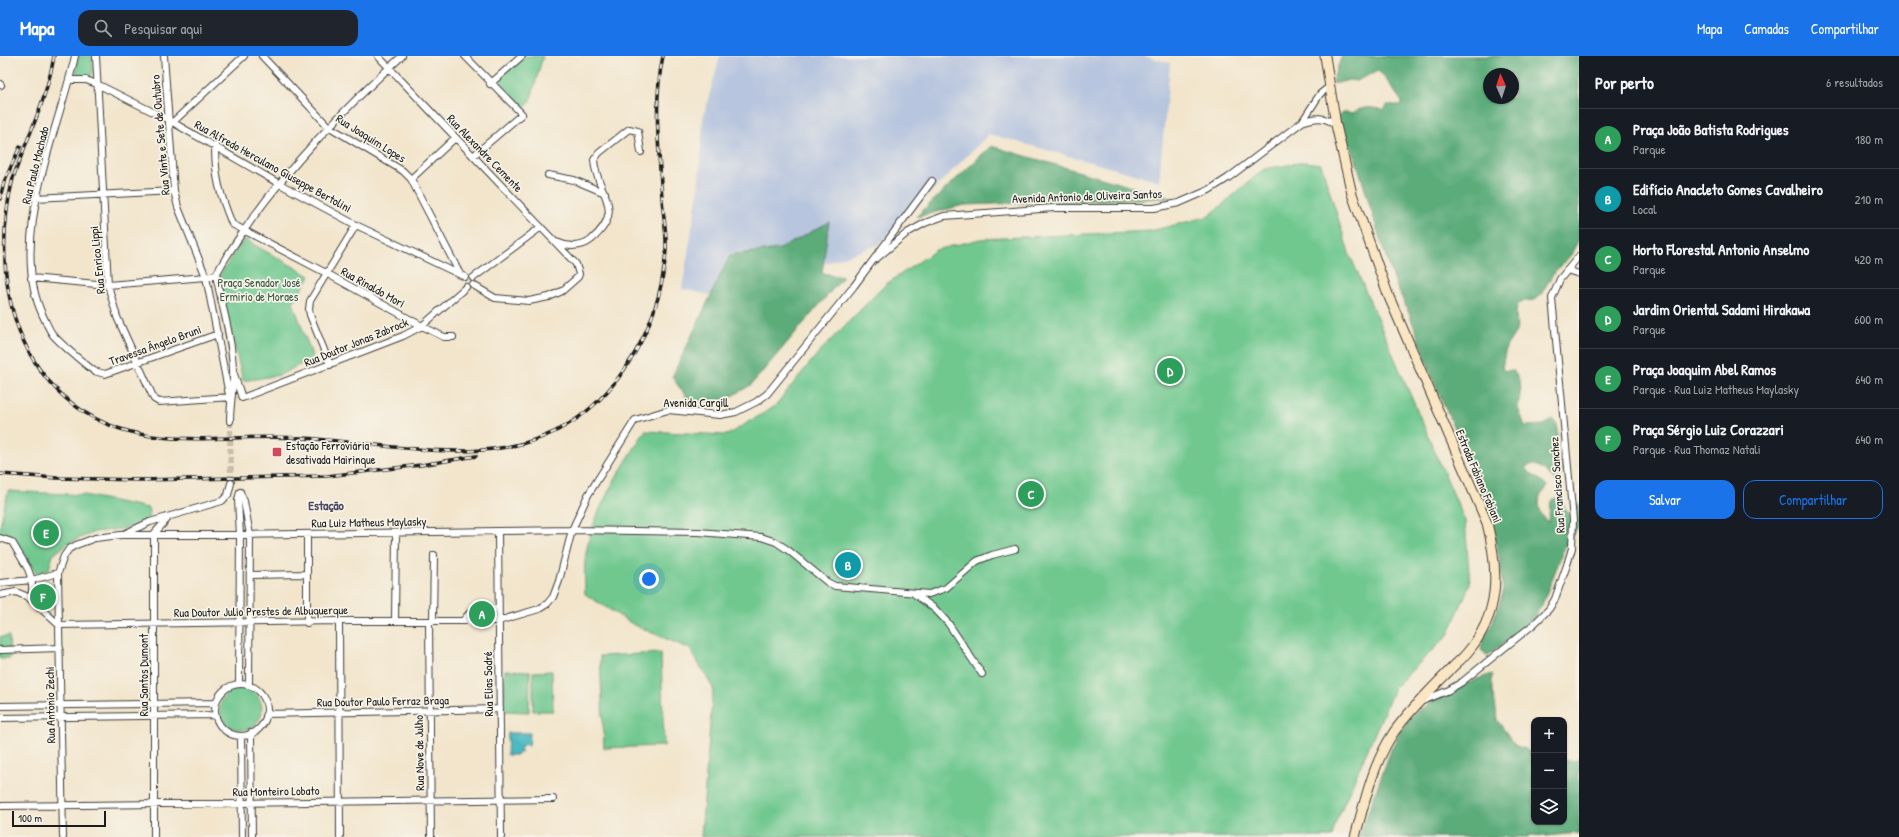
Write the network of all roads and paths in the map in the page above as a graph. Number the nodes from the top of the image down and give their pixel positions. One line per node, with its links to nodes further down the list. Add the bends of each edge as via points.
1 (75, 56): 12 (street, Rua Paulo Machado)
2 (96, 56): 13 (street, Rua Enrico Lippi)
3 (164, 56): 16 (street, Rua Vinte e Sete de Outubro)
4 (244, 56): 16 (street)
5 (262, 56): 19 (street, Rua Joaquim Lopes)
6 (378, 56): 11 (street, Rua Alexandre Cemente)
7 (402, 56): 11 (street)
8 (465, 56): 14 (street)
9 (522, 56): 14 (street)
10 (1325, 56): 15 (street)
11 (389, 68): 19 (street); 20 (street, Rua Alexandre Cemente)
12 (69, 80): 13 (street, Rua Alfredo Herculano Giuseppe Bertolini, via 86,80); 31 (street, Rua Paulo Machado)
13 (97, 84): 16 (street, Rua Alfredo Herculano Giuseppe Bertolini); 29 (street, Rua Enrico Lippi)
14 (490, 84): 23 (street, via 522,114)
15 (1329, 87): 17 (street, Avenida Antonio de Oliveira Santos, via 1320,94); 18 (street)
16 (170, 121): 21 (street, Rua Alfredo Herculano Giuseppe Bertolini); 28 (street, Rua Vinte e Sete de Outubro)
17 (1302, 122): 18 (street, via 1318,117); 47 (street, Avenida Antonio de Oliveira Santos, via 1228,178 1209,190 1179,203 1154,208 1054,208 944,216 926,222 889,246)
18 (1336, 125): 96 (street, Estrada Fabiano Fabiani, via 1352,194 1389,297 1487,522 1494,548 1496,590 1480,635 1466,654)
19 (328, 126): 25 (street, Rua Joaquim Lopes, via 403,171); 27 (street)
20 (455, 138): 23 (street, Rua Alexandre Cemente); 25 (street)
21 (215, 145): 27 (street, Rua Alfredo Herculano Giuseppe Bertolini); 34 (street, Rua Rinaldo Mori, via 218,185 232,224)
22 (641, 152): 30 (street, via 638,131 630,129 599,153 594,160 595,167)
23 (473, 156): 33 (street, Rua Alexandre Cemente)
24 (548, 176): 30 (street, via 574,180)
25 (411, 179): 41 (street, Rua Joaquim Lopes)
26 (932, 181): 47 (street, Avenida Cargill)
27 (278, 183): 32 (street, Rua Alfredo Herculano Giuseppe Bertolini); 34 (street)
28 (174, 191): 29 (street); 42 (street, Rua Vinte e Sete de Outubro)
29 (102, 194): 31 (street); 45 (street, Rua Enrico Lippi)
30 (605, 194): 35 (street, via 608,206 607,220 603,228 581,245)
31 (35, 198): 43 (street, Rua Paulo Machado)
32 (356, 224): 38 (street); 41 (street, Rua Alfredo Herculano Giuseppe Bertolini)
33 (540, 227): 35 (street, Rua Alexandre Cemente); 44 (street)
34 (244, 231): 38 (street, Rua Rinaldo Mori); 40 (street)
35 (554, 242): 46 (street, Rua Alexandre Cemente, via 576,264 579,274 562,291 529,301 495,298)
36 (1579, 256): 37 (street, Rua Francisco Sanchez)
37 (1567, 270): 39 (street); 96 (street, Rua Francisco Sanchez, via 1556,285 1552,298 1574,520 1572,548 1567,565 1555,599 1543,616 1462,682)
38 (326, 273): 49 (street, Rua Rinaldo Mori); 53 (street, via 310,301 309,309)
39 (1579, 274)
40 (216, 275): 42 (street); 54 (street, Rua Vinte e Sete de Outubro)
41 (462, 276): 44 (street, Rua Alfredo Herculano Giuseppe Bertolini); 48 (street)
42 (206, 277): 45 (street); 50 (street, Rua Vinte e Sete de Outubro)
43 (31, 278): 45 (street); 55 (street, Rua Paulo Machado, via 36,300 52,334)
44 (473, 278): 46 (street)
45 (108, 285): 52 (street, Rua Enrico Lippi, via 117,316)
46 (473, 285): 48 (street)
47 (854, 286): 62 (street, Avenida Cargill, via 767,394 756,402 736,412 720,415 668,410 635,420 588,495)
48 (466, 287): 49 (street, Rua Doutor Jonas Zabrock)
49 (422, 326): 51 (street, Rua Rinaldo Mori, via 444,337); 53 (street, Rua Doutor Jonas Zabrock, via 404,336)
50 (218, 334): 52 (street, Travessa Ângelo Bruni); 56 (street, Rua Vinte e Sete de Outubro)
51 (453, 337)
52 (138, 363): 55 (street, Travessa Ângelo Bruni); 56 (street, Rua Enrico Lippi, via 154,399 159,402)
53 (330, 365): 57 (street, Rua Doutor Jonas Zabrock)
54 (233, 371): 56 (street, Rua Vinte e Sete de Outubro); 57 (street, Rua Vinte e Sete de Outubro)
55 (100, 374)
56 (230, 398): 58 (street, Rua Vinte e Sete de Outubro)
57 (242, 398)
58 (230, 422)
59 (231, 484): 60 (street, via 228,495 222,501)
60 (168, 518): 64 (street); 66 (street, via 141,525)
61 (498, 530): 62 (street, Rua Luiz Matheus Maylasky); 63 (street, Rua Luiz Matheus Maylasky); 80 (street, Rua Elias Sodré)
62 (572, 530): 77 (street, Rua Luiz Matheus Maylasky, via 746,535 776,542 835,586); 86 (street, Avenida Cargill, via 553,597 539,609)
63 (396, 533): 65 (street, Rua Luiz Matheus Maylasky); 82 (street)
64 (154, 534): 66 (street, Rua Luiz Matheus Maylasky); 67 (street, Rua Luiz Matheus Maylasky); 88 (street, Rua Santos Dumont)
65 (307, 534): 68 (street, Rua Luiz Matheus Maylasky); 73 (street)
66 (121, 535): 72 (street, Rua Luiz Matheus Maylasky, via 94,538 69,549)
67 (240, 535): 68 (street, Rua Luiz Matheus Maylasky); 68 (street, via 240,492); 87 (street)
68 (250, 535): 74 (street)
69 (0, 538): 75 (street, via 12,542)
70 (1015, 549): 77 (street, Rua Luiz Matheus Maylasky, via 977,561 938,592)
71 (434, 555): 83 (street, Rua Nove de Julho)
72 (58, 573): 75 (street); 90 (street, Rua Antonio Zechi)
73 (307, 574): 74 (street); 85 (street)
74 (250, 575): 89 (street)
75 (32, 580): 76 (street); 79 (street)
76 (0, 583)
77 (913, 593): 93 (street, via 935,609 948,623)
78 (0, 595): 79 (street, via 16,592)
79 (32, 600): 90 (street)
80 (498, 608): 84 (street, via 474,610 468,613); 86 (street, Rua Elias Sodré)
81 (339, 621): 82 (street, Rua Doutor Julio Prestes de Albuquerque); 85 (street, Rua Doutor Julio Prestes de Albuquerque); 103 (street)
82 (395, 621): 83 (street, Rua Doutor Julio Prestes de Albuquerque)
83 (431, 621): 84 (street, Rua Doutor Julio Prestes de Albuquerque); 102 (street, Rua Nove de Julho)
84 (463, 621): 86 (street, Rua Doutor Julio Prestes de Albuquerque)
85 (307, 622): 89 (street, Rua Doutor Julio Prestes de Albuquerque)
86 (498, 622): 101 (street, Rua Elias Sodré)
87 (240, 623): 88 (street, Rua Doutor Julio Prestes de Albuquerque); 89 (street, Rua Doutor Julio Prestes de Albuquerque); 94 (street)
88 (154, 624): 90 (street, Rua Doutor Julio Prestes de Albuquerque); 98 (street, Rua Santos Dumont)
89 (250, 624): 95 (street)
90 (59, 625): 91 (street, Rua Antonio Zechi)
91 (60, 648): 92 (street); 99 (street, Rua Antonio Zechi)
92 (0, 650)
93 (982, 674)
94 (239, 684): 95 (street); 97 (street, via 224,690)
95 (249, 686): 104 (street, via 265,700)
96 (1420, 702): 127 (street, Estrada Fabiano Fabiani, via 1395,731 1383,750 1373,774)
97 (216, 703): 98 (street); 105 (street)
98 (154, 704): 99 (street); 106 (street, Rua Santos Dumont)
99 (61, 705): 100 (street); 107 (street, Rua Antonio Zechi)
100 (0, 706)
101 (500, 709): 102 (street, Rua Doutor Paulo Ferraz Braga); 111 (street, Rua Elias Sodré)
102 (429, 711): 103 (street, Rua Doutor Paulo Ferraz Braga); 113 (street, Rua Nove de Julho)
103 (340, 712): 104 (street, Rua Doutor Paulo Ferraz Braga); 114 (street)
104 (266, 714): 109 (street, via 261,726)
105 (215, 715): 106 (street); 110 (street, via 224,730)
106 (154, 716): 107 (street); 117 (street, Rua Santos Dumont)
107 (61, 717): 108 (street); 119 (street, Rua Antonio Zechi)
108 (0, 718)
109 (251, 733): 110 (street); 115 (street)
110 (241, 736): 116 (street)
111 (501, 799): 112 (street, Rua Monteiro Lobato); 113 (street, Rua Monteiro Lobato); 126 (street, Rua Elias Sodré)
112 (553, 799)
113 (430, 800): 114 (street, Rua Monteiro Lobato); 125 (street, Rua Nove de Julho)
114 (340, 801): 115 (street, Rua Monteiro Lobato); 124 (street)
115 (252, 802): 116 (street, Rua Monteiro Lobato); 123 (street)
116 (242, 803): 117 (street, Rua Monteiro Lobato); 122 (street)
117 (154, 804): 119 (street, Rua Monteiro Lobato); 121 (street, Rua Santos Dumont)
118 (0, 806): 119 (street, Rua Monteiro Lobato)
119 (63, 806): 120 (street, Rua Antonio Zechi)
120 (63, 837)
121 (154, 837)
122 (242, 837)
123 (252, 837)
124 (340, 837)
125 (431, 837)
126 (501, 837)
127 (1355, 837)

